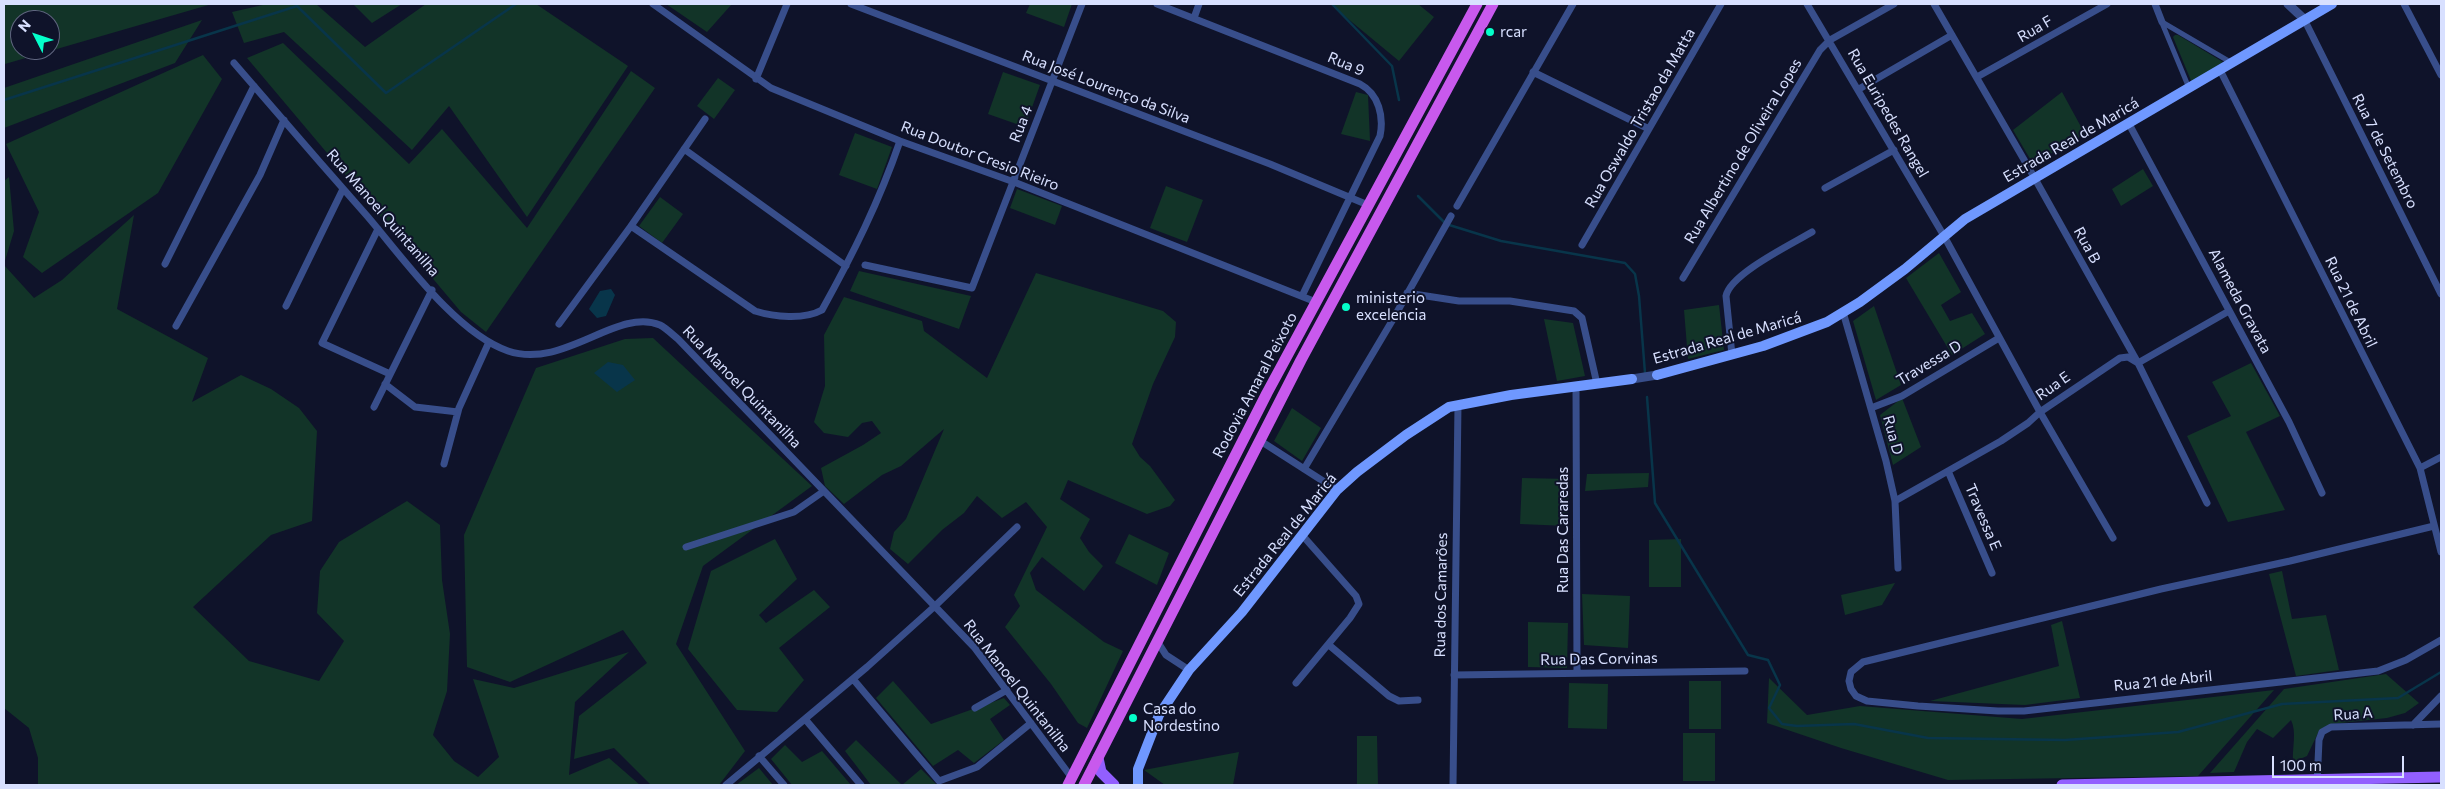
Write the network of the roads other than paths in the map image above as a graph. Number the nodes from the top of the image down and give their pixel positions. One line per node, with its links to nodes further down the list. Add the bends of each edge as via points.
1 (653, 4): 32 (street, Rua Doutor Cresio Rieiro)
2 (786, 4): 32 (street)
3 (851, 4): 33 (street, Rua José Lourenço da Silva)
4 (1082, 4): 33 (street, Rua 4)
5 (1157, 4): 19 (street, Rua 9)
6 (1199, 4): 19 (street)
7 (1477, 4): 49 (highway, Rodovia Amaral Peixoto)
8 (1493, 4): 86 (highway, Rodovia Amaral Peixoto)
9 (1573, 4): 29 (street)
10 (1721, 4): 40 (street, Rua Oswaldo Tristao da Matta)
11 (1807, 4): 23 (street, Rua Euripedes Rangel)
12 (1894, 4): 23 (street)
13 (1934, 4): 22 (street, Rua B)
14 (2107, 4): 31 (street, Rua F)
15 (2155, 4): 21 (street)
16 (2288, 4): 20 (street)
17 (2329, 4): 20 (main road, Estrada Real de Maricá)
18 (2404, 4): 25 (street)
19 (1194, 18): 48 (street, Rua 9, via 1360,84 1372,92 1380,113 1380,136)
20 (2304, 19): 27 (main road, Estrada Real de Maricá); 63 (street, Rua 7 de Setembro)
21 (2162, 22): 27 (street); 35 (street)
22 (1952, 35): 31 (street, Rua B); 36 (street)
23 (1830, 40): 36 (street, Rua Euripedes Rangel); 60 (street, Rua Albertino de Oliveira Lopes, via 1812,62)
24 (2441, 54): 25 (street)
25 (2433, 58): 30 (street)
26 (234, 63): 34 (street, Rua Manoel Quintanilha)
27 (2232, 63): 28 (main road, Estrada Real de Maricá)
28 (2220, 70): 35 (main road, Estrada Real de Maricá); 90 (street, Rua 21 de Abril)
29 (1534, 72): 40 (street); 50 (street)
30 (2441, 75)
31 (1977, 77): 44 (street, Rua B)
32 (756, 79): 41 (street, Rua Doutor Cresio Rieiro)
33 (1052, 81): 45 (street, Rua 4); 48 (street, Rua José Lourenço da Silva)
34 (254, 86): 38 (street, Rua Manoel Quintanilha); 57 (street)
35 (2189, 88): 39 (main road, Estrada Real de Maricá)
36 (1858, 89): 43 (street, Rua Euripedes Rangel)
37 (705, 119): 42 (street)
38 (284, 120): 47 (street, Rua Manoel Quintanilha); 70 (street, via 260,175)
39 (2129, 124): 44 (main road, Estrada Real de Maricá); 68 (street, Alameda Gravata)
40 (1649, 129): 56 (street, Rua Oswaldo Tristao da Matta)
41 (900, 141): 45 (street, Rua Doutor Cresio Rieiro); 59 (street, via 878,204)
42 (684, 148): 52 (street); 59 (street)
43 (1894, 150): 46 (street); 55 (street, Rua Euripedes Rangel)
44 (2034, 177): 55 (main road, Estrada Real de Maricá, via 1965,219); 74 (street, Rua B)
45 (1014, 182): 58 (street, Rua 4, via 972,288); 64 (street, Rua Doutor Cresio Rieiro)
46 (1825, 188)
47 (343, 189): 53 (street, Rua Manoel Quintanilha); 66 (street)
48 (1352, 198): 49 (street, Rua José Lourenço da Silva); 64 (street, Rua 9)
49 (1368, 205): 65 (highway, Rodovia Amaral Peixoto)
50 (1456, 206)
51 (1451, 216): 62 (street)
52 (631, 226): 59 (street, via 742,303 764,314 804,316 822,310); 69 (street)
53 (378, 229): 61 (street, Rua Manoel Quintanilha); 75 (street, via 322,342)
54 (1812, 232): 73 (street, via 1763,260 1729,288 1726,296)
55 (1944, 236): 67 (main road, Estrada Real de Maricá, via 1905,269); 71 (street, Rua Euripedes Rangel)
56 (1582, 245)
57 (165, 264)
58 (865, 265)
59 (846, 266)
60 (1682, 278)
61 (432, 290): 72 (street, Rua Manoel Quintanilha, via 471,330); 75 (street)
62 (1407, 293): 79 (street, via 1460,301 1510,301 1574,311 1582,318); 89 (street)
63 (2441, 294)
64 (1302, 296): 65 (street, Rua Doutor Cresio Rieiro)
65 (1316, 302): 128 (highway, Rodovia Amaral Peixoto)
66 (286, 306)
67 (1844, 312): 73 (main road, Estrada Real de Maricá, via 1811,329); 83 (street, Rua D)
68 (2229, 312): 74 (street); 94 (street, Alameda Gravata, via 2289,422)
69 (559, 324)
70 (176, 326)
71 (1999, 338): 83 (street, Travessa D, via 1902,396); 85 (street, Rua Euripedes Rangel)
72 (489, 342): 84 (street); 93 (street, Rua Manoel Quintanilha, via 510,352 537,356 633,323 642,321 661,325 719,380)
73 (1732, 355): 76 (main road, Estrada Real de Maricá)
74 (2138, 363): 85 (street, Rua E, via 2128,357 2120,358); 96 (street, Rua B)
75 (390, 374): 78 (street)
76 (1657, 375): 77 (street, Estrada Real de Maricá)
77 (1632, 379): 79 (main road, Estrada Real de Maricá)
78 (385, 384): 82 (street); 84 (street, via 415,407)
79 (1597, 384): 80 (main road, Estrada Real de Maricá)
80 (1576, 386): 81 (main road, Estrada Real de Maricá); 113 (street, Rua Das Cararedas)
81 (1458, 405): 92 (main road, Estrada Real de Maricá, via 1439,413 1406,435); 114 (street, Rua dos Camarões)
82 (374, 407)
83 (1871, 408): 95 (street, Rua D)
84 (458, 412): 88 (street)
85 (2040, 412): 91 (street, Rua E, via 2001,441); 100 (street, Rua Euripedes Rangel)
86 (1259, 440): 89 (street); 107 (highway, Rodovia Amaral Peixoto)
87 (2441, 457): 90 (street)
88 (444, 464)
89 (1304, 468): 92 (street)
90 (2420, 468): 97 (street, Rua 21 de Abril)
91 (1948, 471): 95 (street, Rua E); 104 (street, Travessa E)
92 (1337, 490): 99 (main road, Estrada Real de Maricá)
93 (824, 491): 101 (street, via 794,512); 105 (street, Rua Manoel Quintanilha)
94 (2322, 493)
95 (1895, 501): 103 (street, Rua D)
96 (2207, 503)
97 (2434, 526): 102 (street, Rua 21 de Abril); 106 (street, Rua 21 de Abril, via 2290,562 2125,597 1863,662 1851,672 1851,689 1856,696 1867,701 2024,711 2378,671)
98 (1017, 527): 105 (street)
99 (1303, 536): 108 (street, via 1358,600 1358,608); 111 (main road, Estrada Real de Maricá, via 1242,612)
100 (2114, 538)
101 (686, 547)
102 (2441, 552)
103 (1898, 568)
104 (1992, 573)
105 (935, 606): 115 (street); 117 (street, Rua Manoel Quintanilha, via 974,647)
106 (2441, 640)
107 (1156, 641): 109 (highway, Rodovia Amaral Peixoto); 110 (street)
108 (1329, 645): 116 (street); 119 (street, via 1389,696 1399,701)
109 (1150, 653): 110 (street); 126 (highway, Rodovia Amaral Peixoto)
110 (1166, 655): 111 (street)
111 (1188, 670): 135 (main road, Estrada Real de Maricá, via 1159,715 1138,769)
112 (1744, 670): 113 (street, Rua Das Corvinas)
113 (1577, 673): 114 (street, Rua Das Corvinas)
114 (1454, 675): 136 (street, Rua dos Camarões)
115 (853, 679): 121 (street); 122 (street, via 939,781 977,767)
116 (1296, 683)
117 (1007, 690): 120 (street); 122 (street, Rua Manoel Quintanilha)
118 (2441, 696): 124 (street)
119 (1418, 700)
120 (974, 708)
121 (805, 719): 125 (street); 132 (street)
122 (1030, 723): 128 (street, Rua Manoel Quintanilha)
123 (2441, 724): 124 (street, Rua A)
124 (2412, 725): 129 (street, Rua A, via 2330,727 2322,732 2319,740)
125 (759, 756): 130 (street); 131 (street)
126 (1098, 758): 133 (highway, Rodovia Amaral Peixoto); 134 (main road, via 1101,772)
127 (2441, 777): 129 (main road)
128 (1070, 782)
129 (2317, 782): 137 (main road)
130 (726, 785)
131 (784, 785)
132 (861, 785)
133 (1084, 785)
134 (1114, 785)
135 (1138, 785)
136 (1453, 785)
137 (2062, 785)

